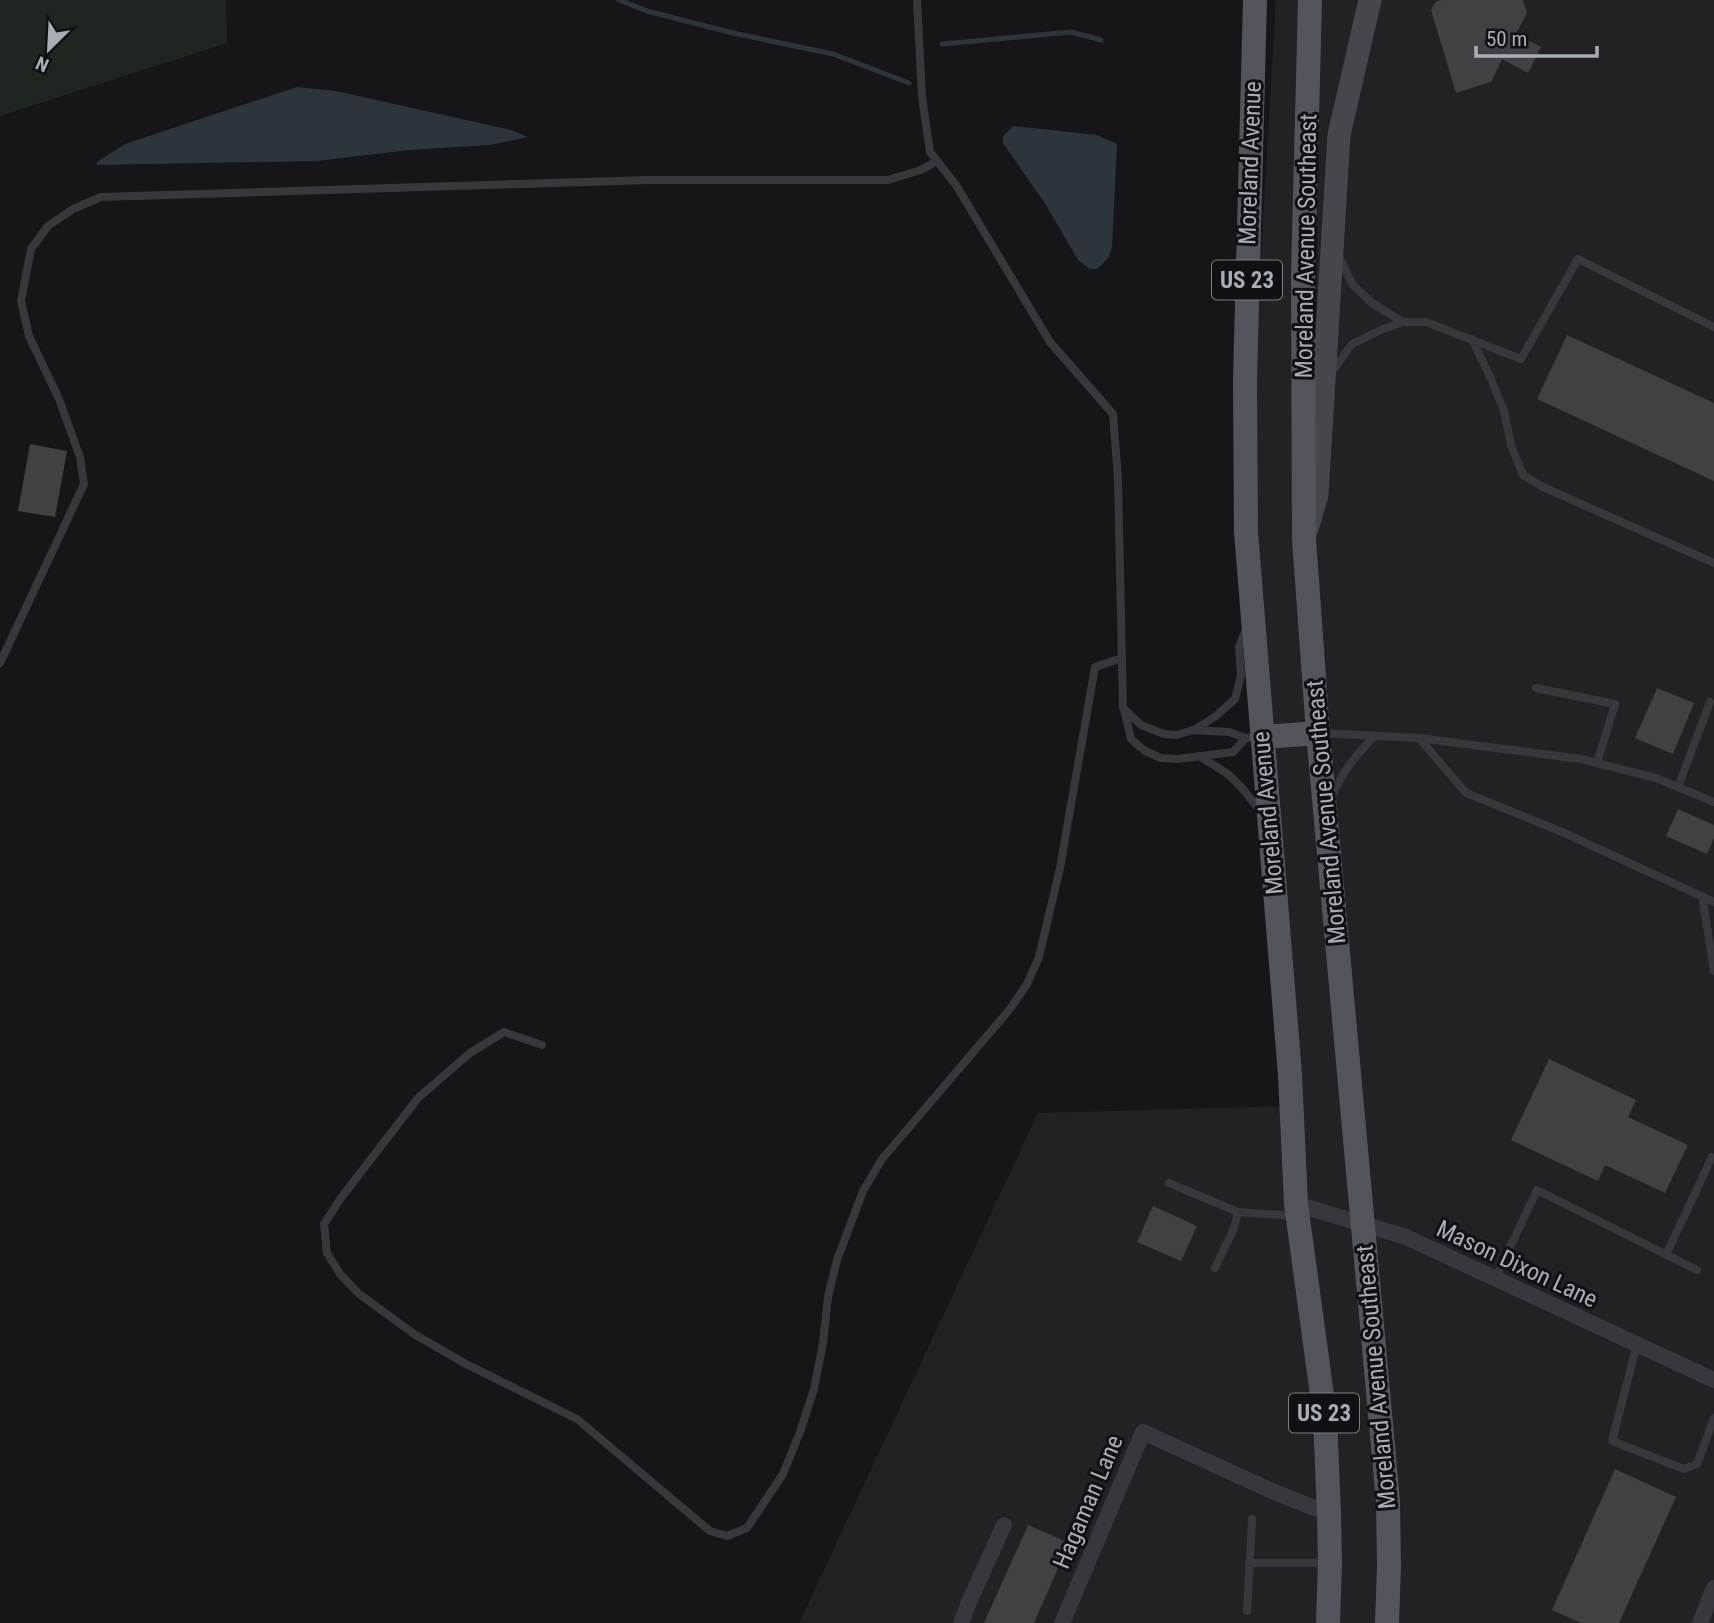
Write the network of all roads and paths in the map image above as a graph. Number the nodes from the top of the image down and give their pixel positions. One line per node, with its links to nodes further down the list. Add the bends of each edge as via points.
1 (917, 0): 5 (lane, via 922,97 930,152)
2 (1255, 0): 13 (main road, Moreland Avenue / US 23, via 1245,380 1246,532)
3 (1310, 0): 11 (main road, Moreland Avenue Southeast / US 23, via 1303,275)
4 (1370, 0): 6 (main road, via 1339,135)
5 (937, 161): 14 (lane, via 957,185 1050,342 1113,414); 15 (lane, via 888,180 649,180 101,197 73,209 48,226 31,249 21,301 29,336 80,457 84,484)
6 (1333, 243): 7 (lane, via 1352,284); 10 (main road)
7 (1403, 322): 9 (lane, via 1426,321); 10 (lane, via 1352,344)
8 (1714, 327): 9 (lane, via 1578,259 1521,359)
9 (1472, 339): 12 (lane, via 1504,411 1523,475)
10 (1324, 382): 11 (main road, via 1317,495)
11 (1304, 539): 20 (main road, Moreland Avenue Southeast / US 23)
12 (1714, 562)
13 (1252, 610): 19 (lane, via 1240,648 1241,675 1235,699); 22 (main road, Moreland Avenue / US 23)
14 (1122, 659): 18 (lane); 33 (lane, via 1095,667 1060,868 1039,957 1010,1009 882,1159 863,1191 837,1260 814,1389 800,1432 783,1474 747,1528 727,1536 710,1531 577,1419 414,1334 358,1293 327,1253 324,1224 418,1098 470,1053 503,1032)
15 (0, 663)
16 (1536, 688): 25 (lane, via 1615,704)
17 (1710, 702): 26 (lane)
18 (1124, 708): 19 (lane, via 1141,725 1164,734); 24 (lane, via 1131,739 1145,751 1161,758)
19 (1194, 730): 22 (lane)
20 (1318, 733): 21 (lane); 22 (main road); 28 (main road, Moreland Avenue Southeast / US 23)
21 (1375, 736): 23 (lane); 28 (lane, via 1342,775)
22 (1254, 738): 24 (lane, via 1233,752); 29 (main road, Moreland Avenue / US 23)
23 (1419, 738): 25 (lane); 30 (lane, via 1466,793)
24 (1199, 756): 29 (lane, via 1227,774)
25 (1597, 763): 26 (lane)
26 (1678, 787): 27 (lane)
27 (1714, 802)
28 (1325, 816): 38 (main road, Moreland Avenue Southeast / US 23)
29 (1269, 821): 36 (main road, Moreland Avenue / US 23)
30 (1702, 896): 31 (lane); 32 (lane)
31 (1714, 902)
32 (1714, 971)
33 (542, 1045)
34 (1712, 1157): 39 (lane)
35 (1169, 1183): 37 (lane)
36 (1297, 1210): 37 (lane); 38 (street, Mason Dixon Lane); 46 (main road, Moreland Avenue / US 23, via 1325,1417)
37 (1238, 1212): 40 (lane)
38 (1364, 1225): 42 (street, Mason Dixon Lane, via 1406,1237); 56 (main road, Moreland Avenue Southeast / US 23, via 1388,1501)
39 (1665, 1255): 41 (lane); 42 (lane, via 1537,1191)
40 (1215, 1268)
41 (1696, 1270)
42 (1495, 1279): 43 (street, Mason Dixon Lane)
43 (1637, 1345): 44 (street, Mason Dixon Lane); 45 (lane, via 1612,1441 1684,1469 1697,1464)
44 (1714, 1380)
45 (1714, 1418)
46 (1329, 1514): 50 (main road, Moreland Avenue / US 23); 54 (street, Hagaman Lane, via 1143,1432)
47 (1252, 1518): 49 (lane)
48 (1004, 1525): 53 (street)
49 (1250, 1563): 50 (lane); 52 (lane)
50 (1330, 1563): 55 (main road, Moreland Avenue / US 23)
51 (1714, 1588): 57 (street)
52 (1247, 1611)
53 (961, 1623)
54 (1062, 1623)
55 (1328, 1623)
56 (1387, 1623)
57 (1700, 1623)

